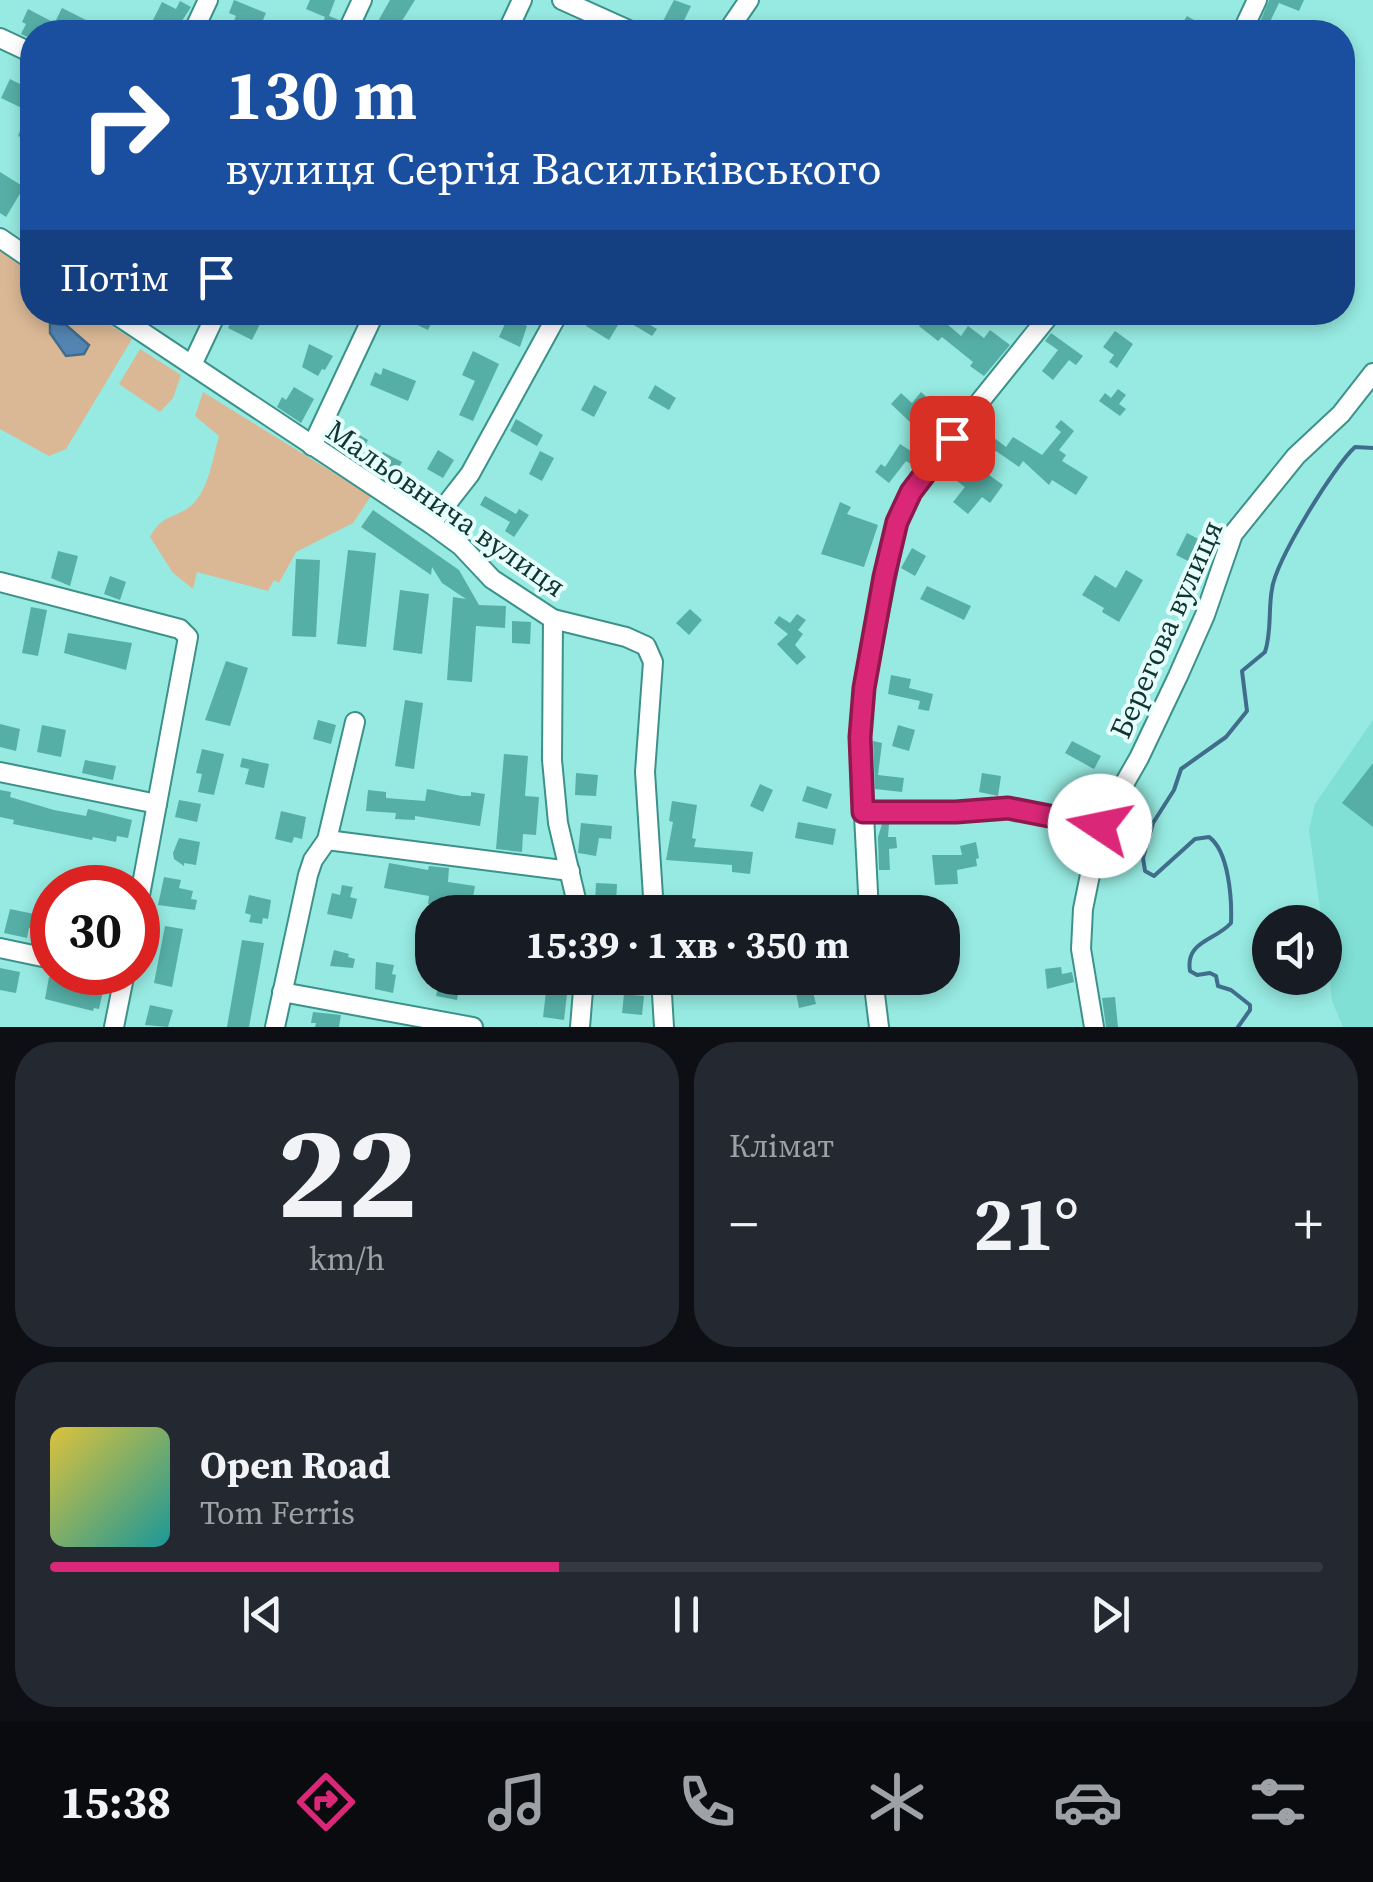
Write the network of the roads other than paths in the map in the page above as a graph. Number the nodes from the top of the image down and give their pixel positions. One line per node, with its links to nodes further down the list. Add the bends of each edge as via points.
1 (562, 0): 2 (street)
2 (606, 20)
3 (131, 325): 8 (street, Мальовнича вулиця)
4 (210, 325): 8 (street)
5 (369, 325): 10 (street)
6 (552, 325): 11 (street, via 470,474)
7 (1042, 325): 17 (street, via 928,466 897,522 864,688)
8 (192, 366): 10 (street, Мальовнича вулиця)
9 (1373, 373): 18 (street, Берегова вулиця, via 1234,534 1178,676)
10 (312, 446): 11 (street, Мальовнича вулиця)
11 (431, 524): 13 (street, Мальовнича вулиця)
12 (0, 582): 16 (street, via 185,633)
13 (553, 620): 21 (street, via 552,760); 23 (street, Мальовнича вулиця, via 626,637 646,646 653,662 646,772)
14 (355, 722): 19 (street)
15 (0, 772): 16 (street)
16 (157, 804): 20 (street)
17 (863, 812): 18 (street, via 1008,808); 24 (street)
18 (1100, 826): 38 (street, Берегова вулиця, via 1081,949)
19 (328, 840): 21 (street); 27 (street, via 308,876)
20 (146, 865)
21 (570, 871): 22 (street)
22 (575, 895)
23 (653, 895)
24 (869, 895)
25 (0, 948): 26 (street)
26 (30, 954)
27 (282, 992): 33 (street); 34 (street)
28 (120, 995): 32 (street)
29 (583, 995): 35 (street)
30 (662, 995): 36 (street)
31 (876, 995): 37 (street)
32 (114, 1027)
33 (274, 1027)
34 (474, 1027)
35 (580, 1027)
36 (664, 1027)
37 (879, 1027)
38 (1094, 1027)

